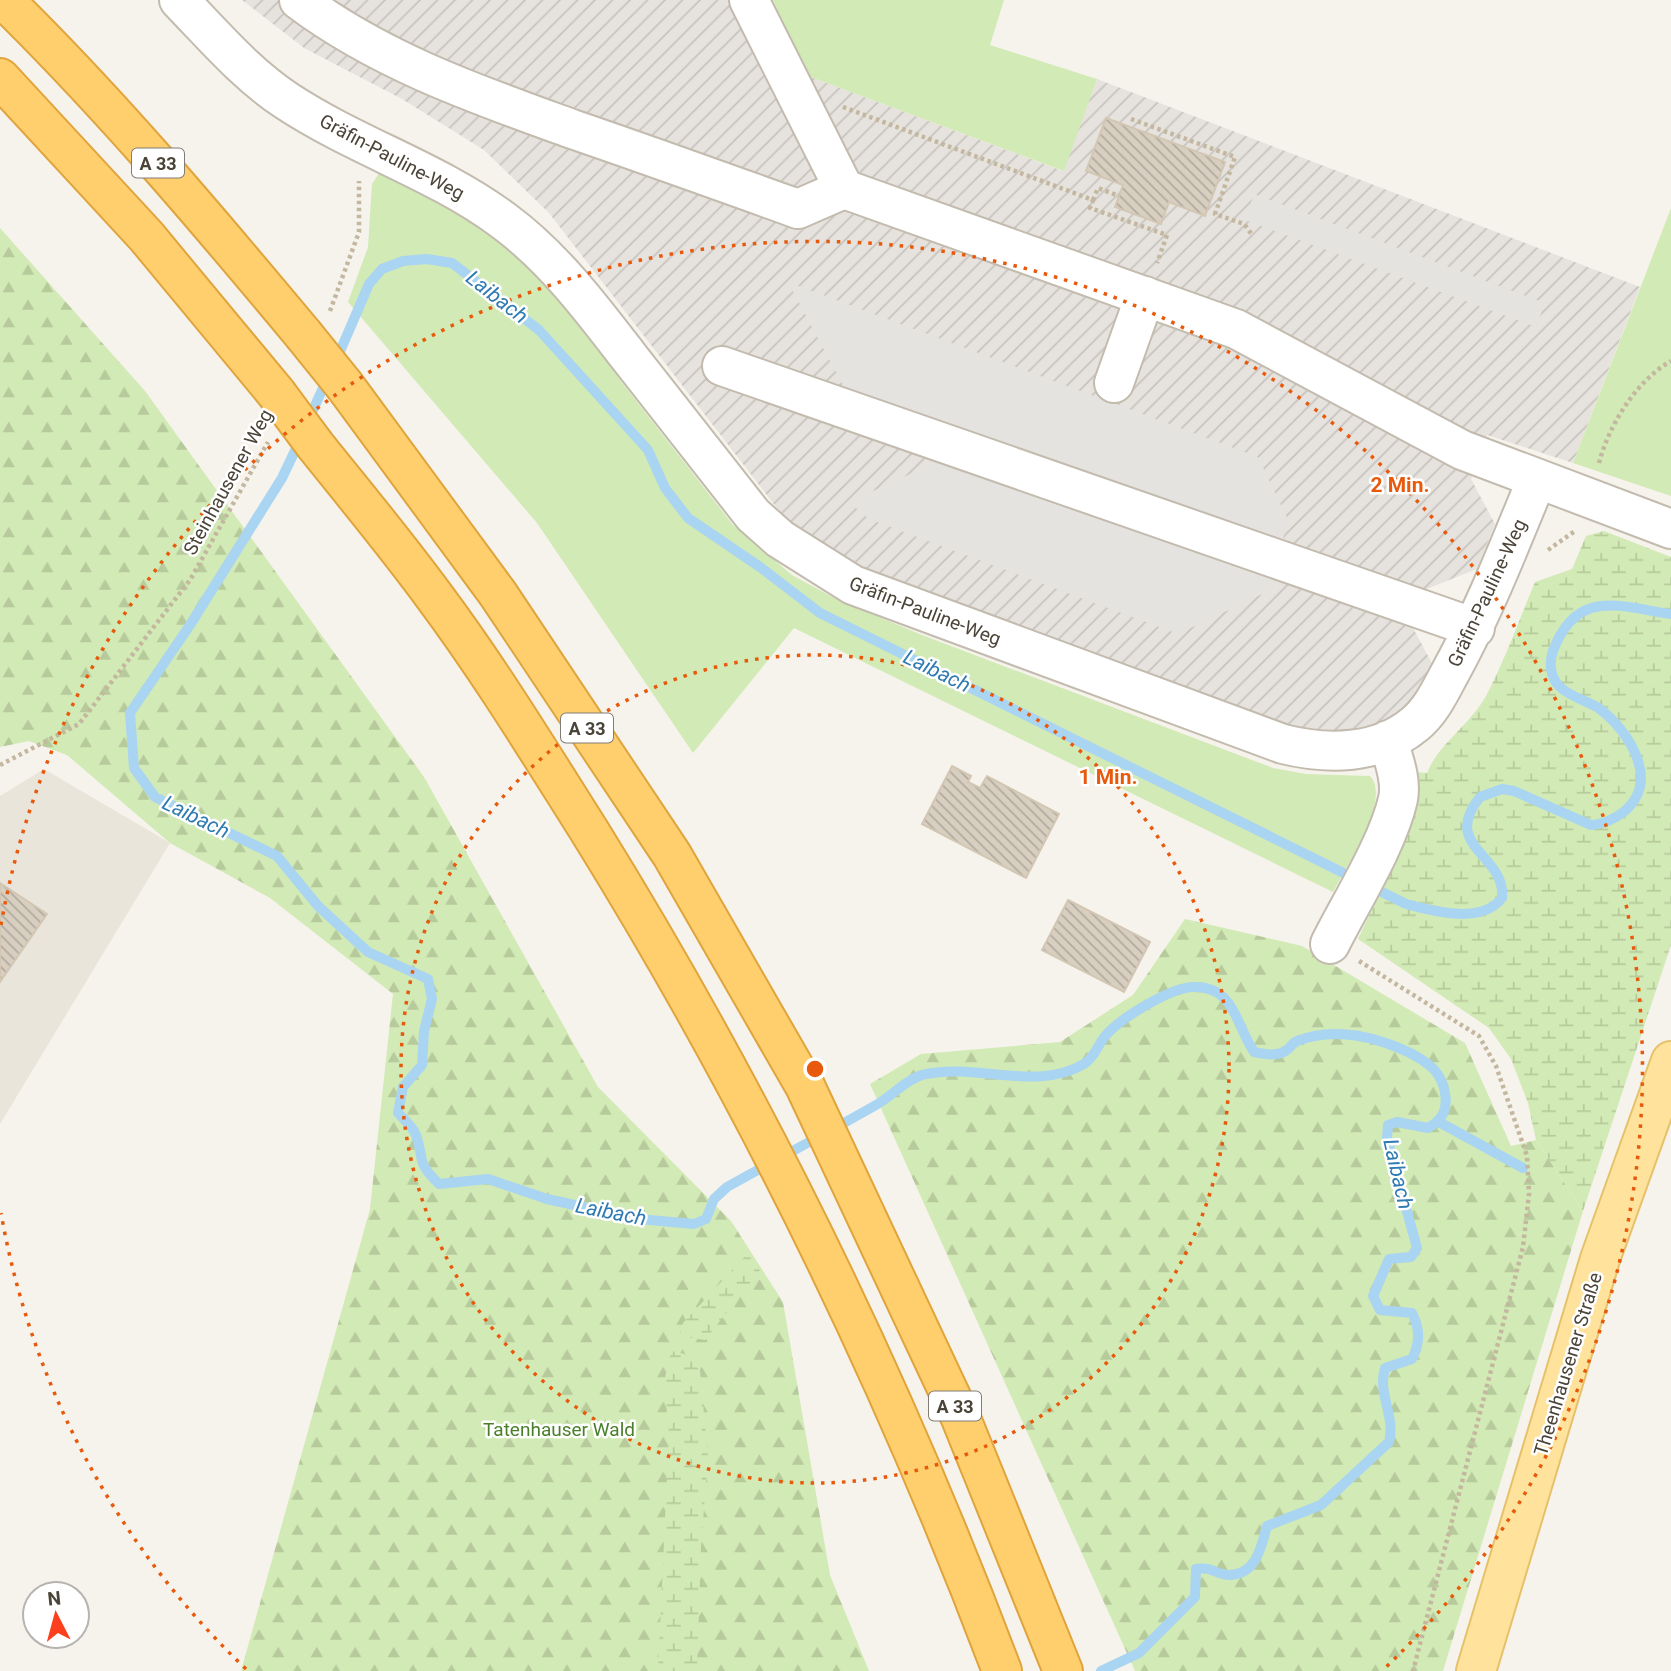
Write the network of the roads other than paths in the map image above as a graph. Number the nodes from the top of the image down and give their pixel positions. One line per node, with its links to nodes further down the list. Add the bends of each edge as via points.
1 (4, 0): 17 (highway, A 33, bridge, via 315,325 345,386 498,594 672,855 805,1086 855,1188 960,1416)
2 (179, 0): 13 (street, Gräfin-Pauline-Weg, via 254,77 289,102 450,185 506,222 584,299 753,515 780,539 844,579 932,616 1283,744 1312,751 1343,751)
3 (299, 0): 6 (street, via 373,48 474,92 798,209)
4 (749, 0): 6 (street)
5 (0, 78): 16 (highway, A 33, bridge, via 146,236 277,394 434,596 550,769 651,930 753,1111 903,1424)
6 (845, 189): 7 (street)
7 (1145, 296): 9 (street); 10 (street, via 1236,329 1462,450)
8 (722, 366): 12 (street)
9 (1114, 383)
10 (1537, 479): 11 (street); 12 (street, Gräfin-Pauline-Weg)
11 (1671, 529)
12 (1475, 628): 13 (street, Gräfin-Pauline-Weg, via 1428,711)
13 (1388, 740): 14 (street, via 1398,775 1398,798)
14 (1330, 944)
15 (1671, 1061): 18 (main road, Theenhausener Straße, via 1600,1259)
16 (998, 1659)
17 (1063, 1671)
18 (1476, 1671)

